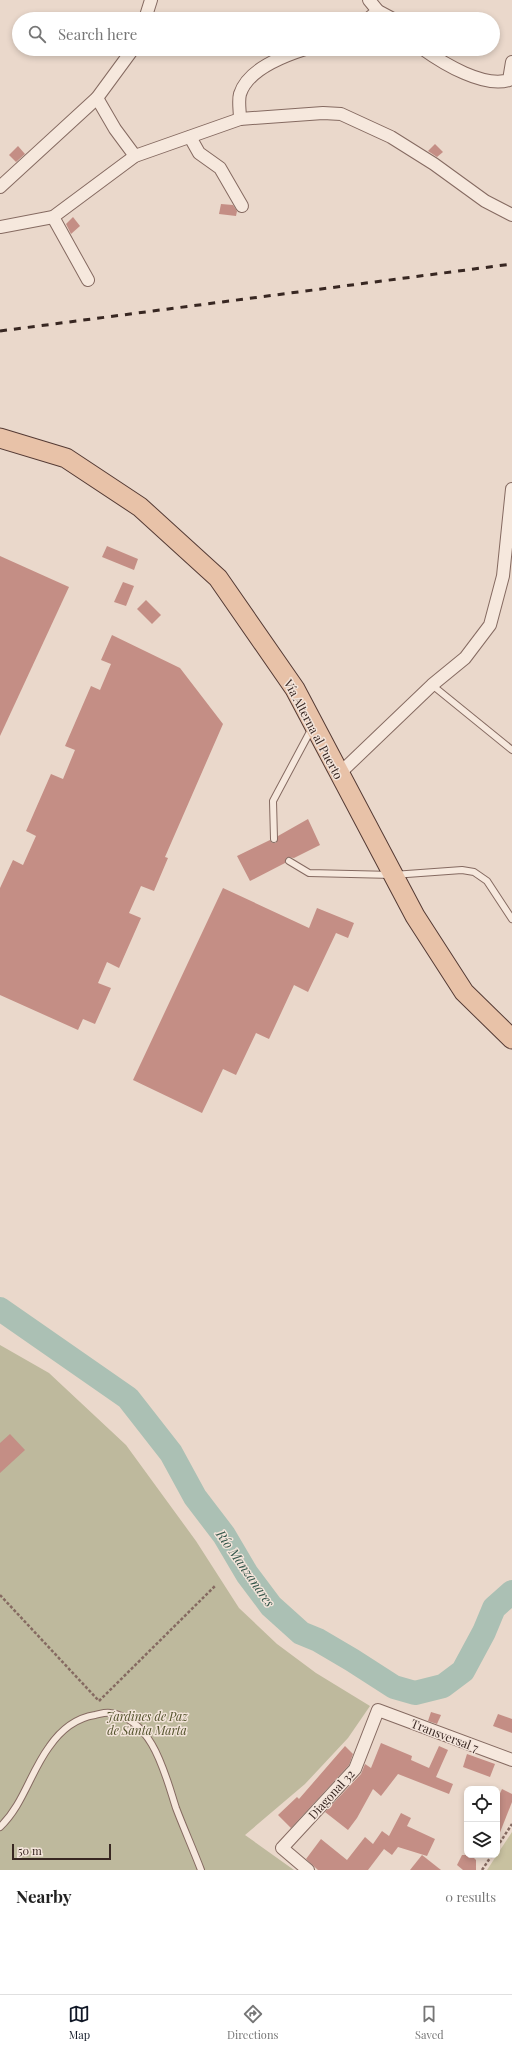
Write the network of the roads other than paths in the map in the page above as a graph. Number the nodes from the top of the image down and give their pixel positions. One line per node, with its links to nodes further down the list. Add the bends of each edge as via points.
1 (151, 0): 4 (street)
2 (368, 0): 3 (street)
3 (378, 11)
4 (148, 12)
5 (129, 56): 9 (street)
6 (285, 56): 10 (street, via 254,74 244,86 240,95)
7 (433, 56): 8 (street, via 452,69 499,83 509,80)
8 (512, 62)
9 (97, 98): 12 (street); 13 (street)
10 (240, 118): 11 (street); 15 (street, via 341,114 391,137 485,201)
11 (190, 137): 12 (street); 14 (street, via 199,153 220,168)
12 (135, 156): 16 (street)
13 (0, 187)
14 (242, 206)
15 (512, 215)
16 (53, 217): 17 (street); 18 (street)
17 (0, 227)
18 (88, 280)
19 (0, 438): 22 (main road, Vía Alterna al Puerto, via 66,458 140,507 218,578 295,688)
20 (512, 489): 21 (street, via 503,576 490,624 465,658)
21 (432, 685): 23 (lane); 24 (street)
22 (313, 725): 24 (main road, Vía Alterna al Puerto); 25 (lane, via 273,801)
23 (512, 750)
24 (339, 774): 27 (main road, Vía Alterna al Puerto)
25 (274, 839)
26 (289, 861): 27 (lane, via 309,873)
27 (393, 875): 28 (lane, via 462,870 474,872 487,882); 29 (main road, Vía Alterna al Puerto, via 415,916 464,992)
28 (512, 919)
29 (512, 1039)
30 (378, 1710): 31 (street, Transversal 7); 34 (street, Diagonal 32, via 355,1769 282,1848)
31 (512, 1760)
32 (0, 1827): 33 (lane, via 16,1808 49,1747 64,1730 84,1717 110,1713 129,1720 147,1736 161,1760)
33 (201, 1870)
34 (308, 1870)

